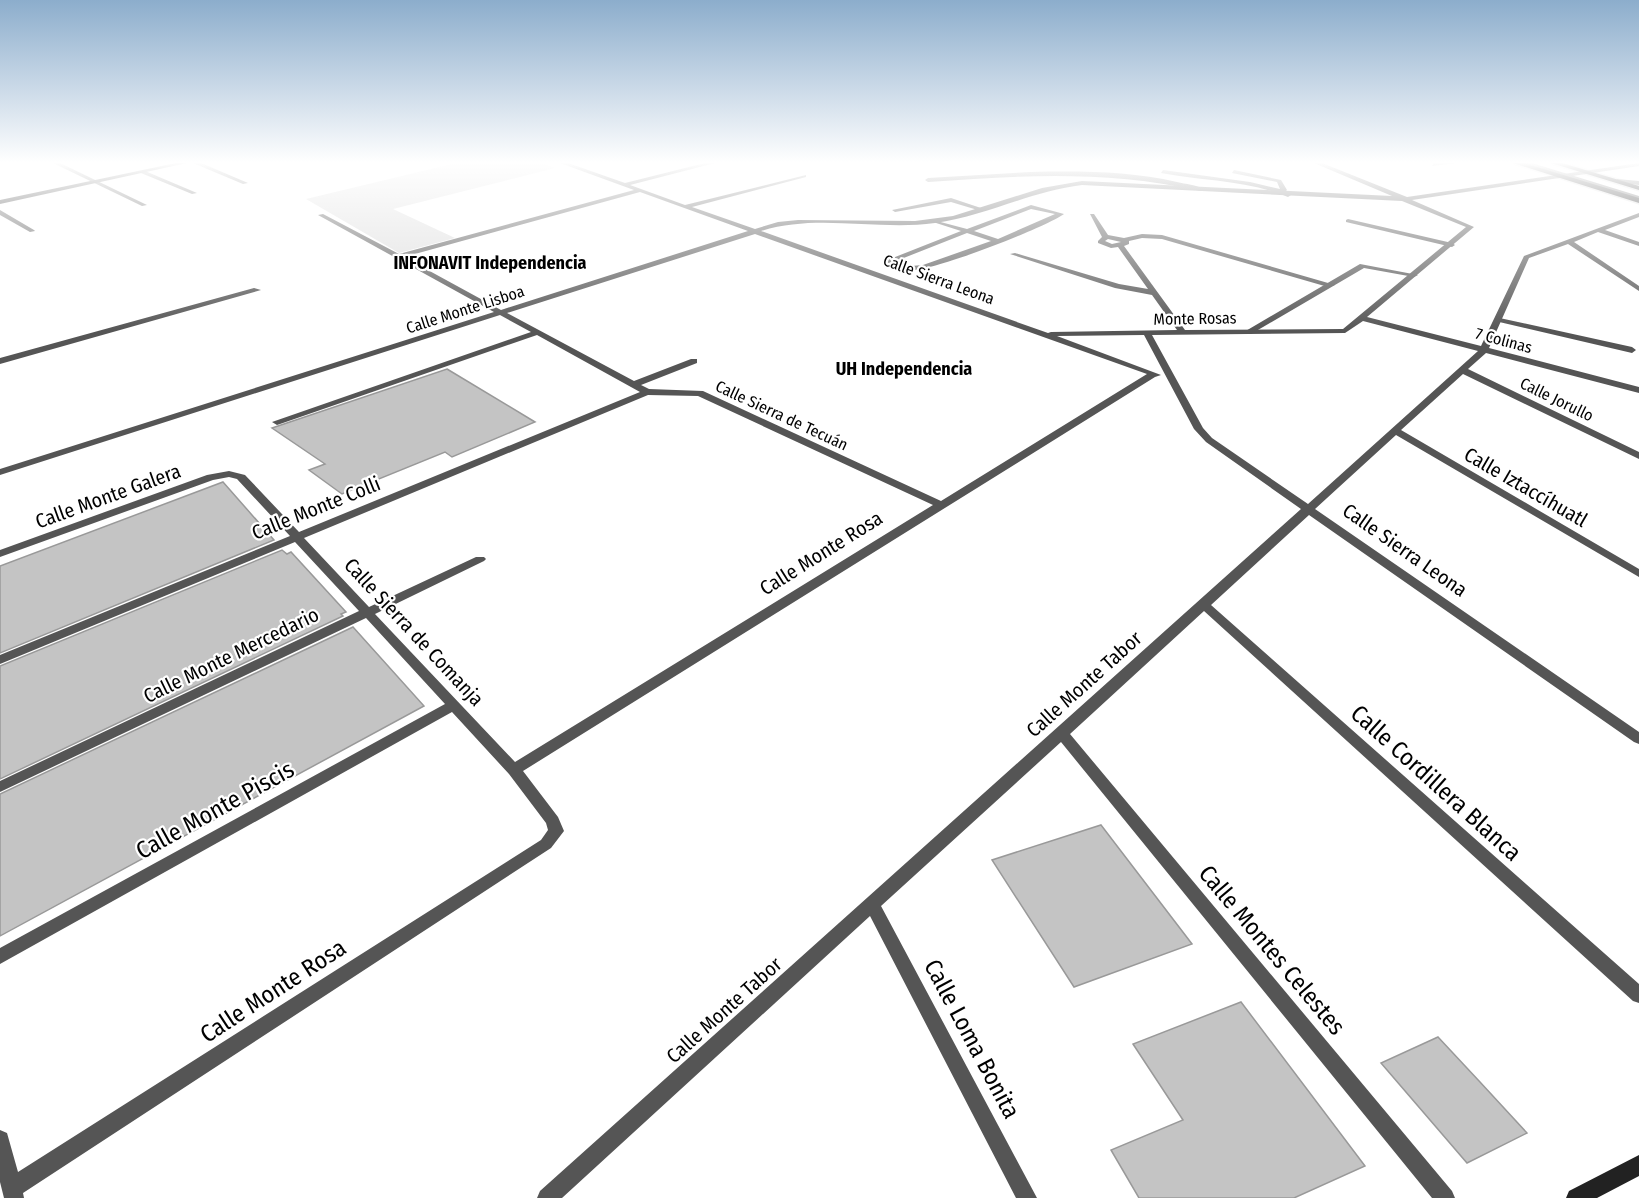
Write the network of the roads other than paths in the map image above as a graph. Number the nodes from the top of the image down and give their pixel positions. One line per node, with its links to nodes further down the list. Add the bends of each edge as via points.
1 (12, 219): 14 (street)
2 (328, 219): 23 (street, Calle Sierra de Tecuán)
3 (536, 219): 23 (street)
4 (722, 219): 15 (street, Calle Sierra Leona)
5 (943, 219): 11 (street, Calle Monte Lisboa)
6 (1000, 219): 16 (street)
7 (1050, 219): 17 (street)
8 (1094, 219): 19 (street, via 1106,237)
9 (1453, 219): 21 (street, via 1471,227)
10 (1626, 219): 13 (street, Calle Monte Tabor)
11 (935, 221): 15 (street, Calle Monte Lisboa, via 798,221); 16 (street)
12 (1348, 221): 21 (street)
13 (1598, 230): 18 (street, Calle Monte Tabor); 20 (street)
14 (32, 231)
15 (754, 231): 29 (street, Calle Monte Lisboa); 36 (street, Calle Sierra Leona)
16 (968, 231): 17 (street); 17 (street, via 889,261 910,268 924,267)
17 (998, 241)
18 (1568, 241): 26 (street); 31 (street, Calle Monte Tabor, via 1526,257)
19 (1122, 243): 25 (street, via 1152,236 1171,239); 28 (street)
20 (1639, 244)
21 (1452, 245): 24 (street)
22 (1013, 254): 28 (street, via 1118,286)
23 (397, 257): 29 (street, Calle Sierra de Tecuán)
24 (1414, 275): 25 (street, via 1369,266); 30 (street)
25 (1331, 285): 32 (street)
26 (1639, 289)
27 (257, 290): 39 (street)
28 (1155, 293): 35 (street)
29 (499, 313): 33 (street, Calle Sierra de Tecuán); 50 (street, Calle Monte Lisboa)
30 (1362, 318): 32 (street, Monte Rosas, via 1346,331); 37 (street, 7 Colinas)
31 (1498, 318): 37 (street, Calle Monte Tabor); 38 (street)
32 (1248, 332): 35 (street, Monte Rosas)
33 (536, 333): 44 (street, Calle Sierra de Tecuán); 47 (street)
34 (1147, 333): 35 (street, Monte Rosas); 36 (street, Monte Rosas); 43 (street, Calle Sierra Leona)
35 (1183, 333)
36 (1044, 334): 42 (street, Calle Sierra Leona)
37 (1484, 350): 41 (street, Calle Monte Tabor); 45 (street, 7 Colinas)
38 (1632, 350)
39 (0, 361)
40 (694, 362): 44 (street)
41 (1462, 370): 48 (street, Calle Monte Tabor); 49 (street, Calle Jorullo)
42 (1152, 375): 43 (street, Calle Sierra Leona); 52 (street, Calle Monte Rosa)
43 (1169, 375): 53 (street, Calle Sierra Leona, via 1209,440)
44 (633, 385): 46 (street, Calle Sierra de Tecuán)
45 (1639, 390)
46 (647, 392): 52 (street, Calle Sierra de Tecuán, via 700,393); 54 (street, Calle Monte Colli)
47 (276, 422)
48 (1395, 431): 53 (street, Calle Monte Tabor); 57 (street, Calle Iztaccíhuatl)
49 (1639, 456)
50 (0, 472)
51 (229, 474): 54 (street, Calle Sierra de Comanja, via 241,477); 55 (street, Calle Monte Galera, via 211,477)
52 (941, 505): 64 (street, Calle Monte Rosa)
53 (1310, 507): 58 (street, Calle Monte Tabor); 63 (street, Calle Sierra Leona)
54 (297, 537): 59 (street, Calle Sierra de Comanja); 60 (street, Calle Monte Colli)
55 (0, 554)
56 (480, 559): 59 (street, Calle Monte Mercedario)
57 (1639, 574)
58 (1203, 604): 62 (street, Calle Monte Tabor); 69 (street, Calle Cordillera Blanca)
59 (367, 612): 61 (street, Calle Sierra de Comanja); 65 (street, Calle Monte Mercedario)
60 (0, 660)
61 (454, 705): 64 (street, Calle Sierra de Comanja); 68 (street, Calle Monte Piscis)
62 (1061, 733): 67 (street, Calle Monte Tabor); 75 (street, Calle Montes Celestes)
63 (1639, 738)
64 (514, 770): 66 (street, Calle Sierra de Comanja, via 553,821)
65 (0, 787)
66 (556, 831): 72 (street, Calle Monte Rosa, via 546,844)
67 (872, 904): 73 (street, Calle Monte Tabor); 74 (street, Calle Loma Bonita)
68 (0, 957)
69 (1639, 995)
70 (0, 1140): 72 (street)
71 (1639, 1165): 76 (street)
72 (13, 1193)
73 (547, 1198)
74 (1027, 1198)
75 (1445, 1198)
76 (1576, 1198)

